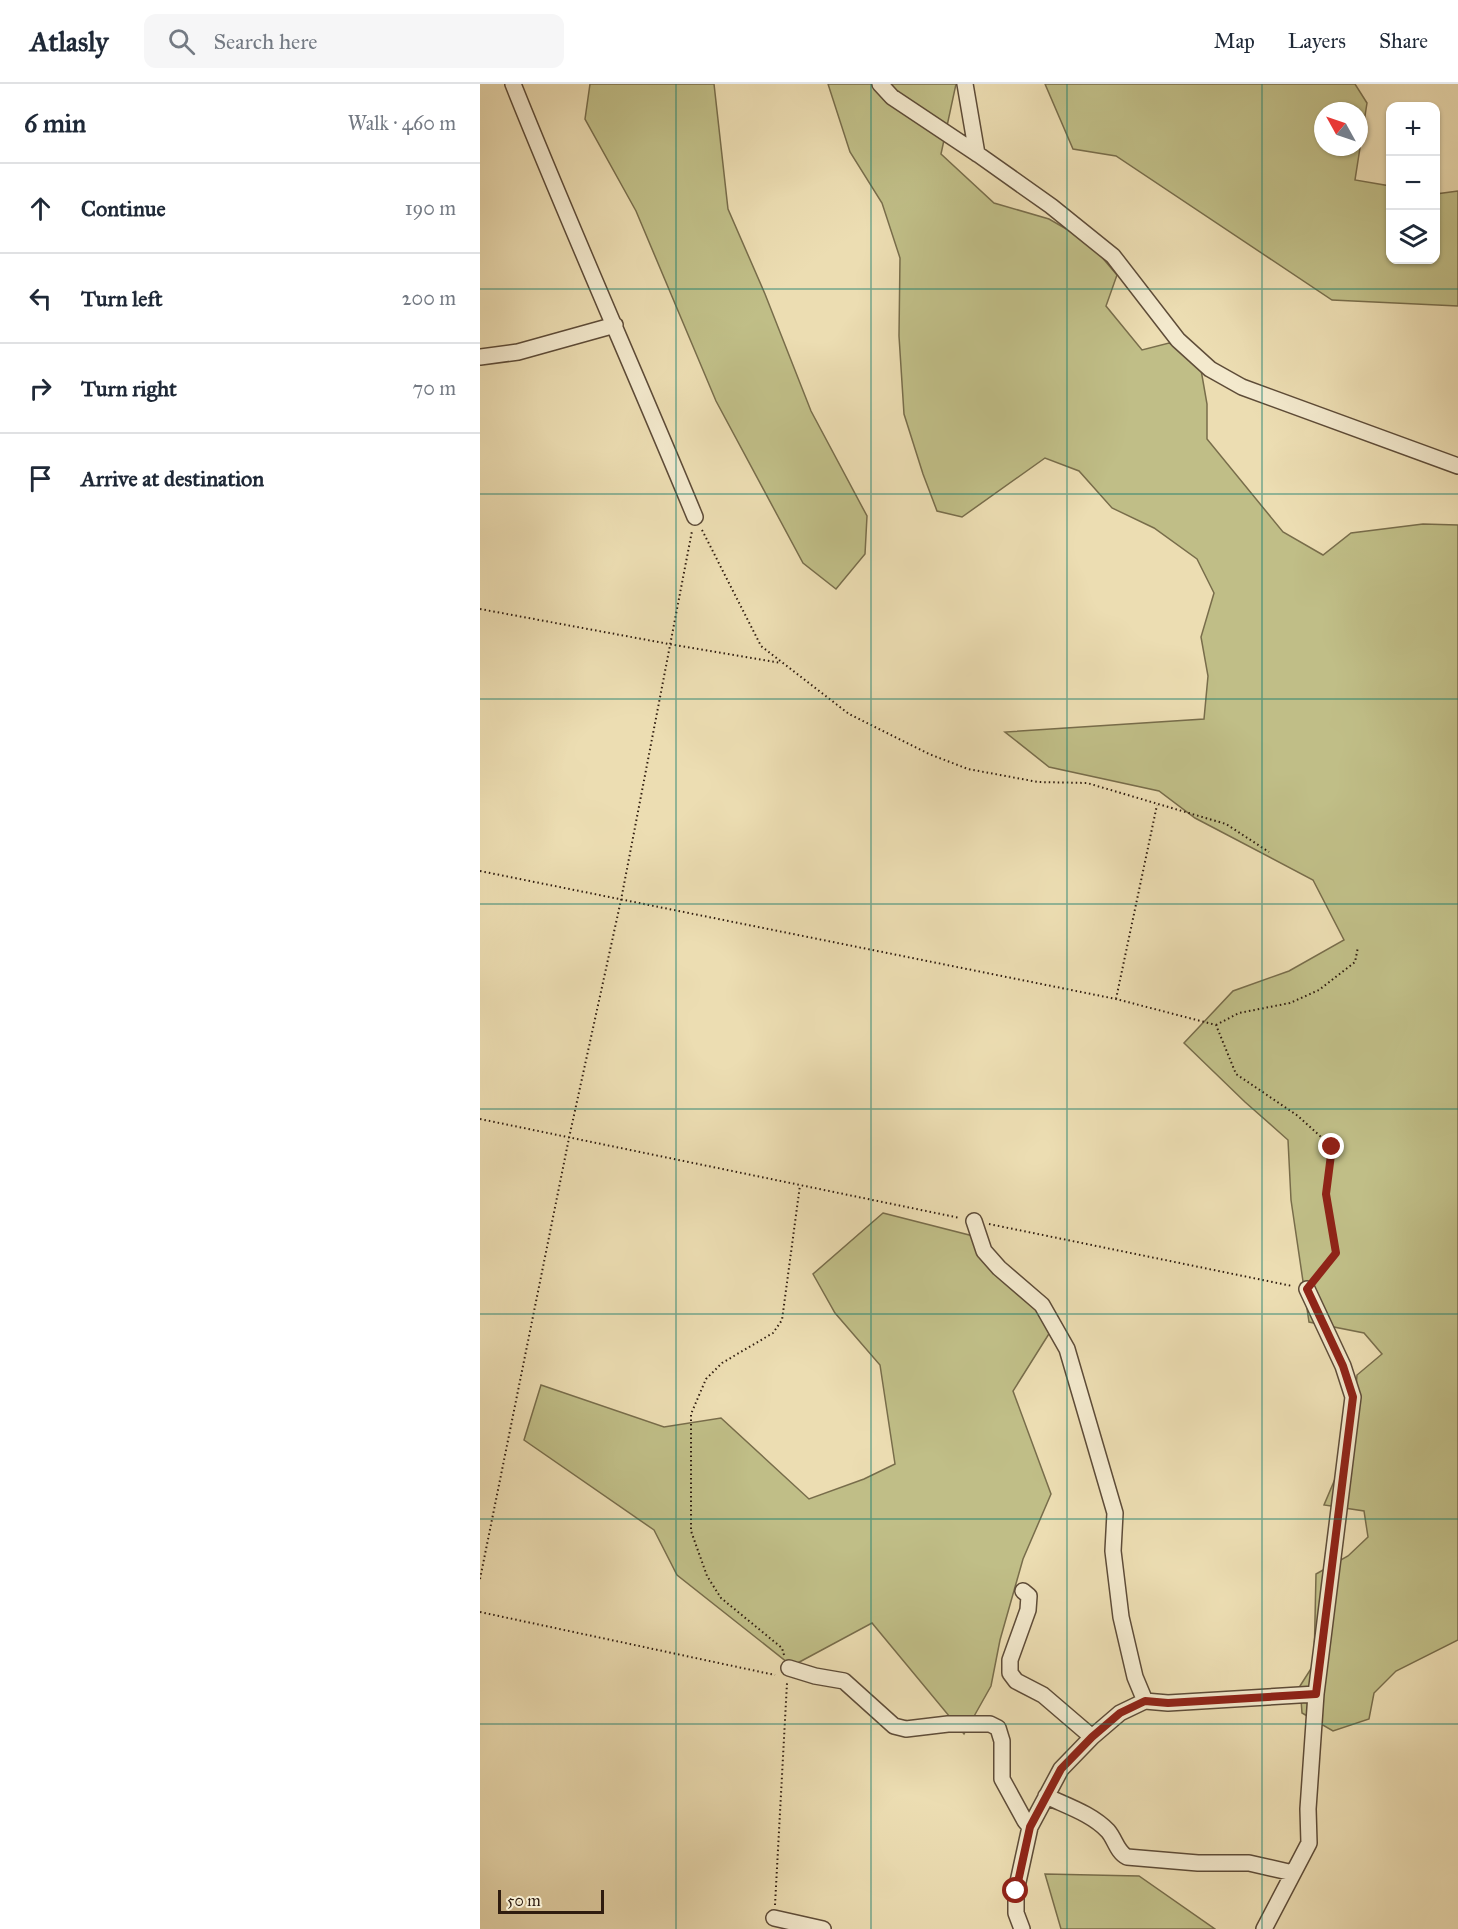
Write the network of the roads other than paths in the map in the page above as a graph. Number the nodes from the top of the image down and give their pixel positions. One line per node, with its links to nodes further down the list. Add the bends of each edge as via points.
1 (513, 84): 5 (street, via 563,210)
2 (880, 84): 4 (street, via 892,97)
3 (965, 84): 4 (street)
4 (977, 154): 7 (street, via 1113,256 1178,340 1210,369 1242,387)
5 (615, 325): 6 (street, via 518,352); 8 (street)
6 (480, 357)
7 (1458, 466)
8 (695, 517)
9 (974, 1221): 14 (street, via 984,1251 1042,1305 1067,1348 1115,1513 1113,1551 1121,1617 1135,1677)
10 (1307, 1289): 13 (street, via 1353,1397)
11 (1023, 1591): 15 (street, via 1029,1596 1028,1610 1010,1660 1010,1672 1016,1681 1043,1695)
12 (788, 1673): 17 (street, via 844,1681 894,1726 906,1729 990,1724 998,1728 1002,1779)
13 (1316, 1694): 14 (street); 18 (street, via 1309,1843)
14 (1145, 1701): 15 (street, via 1120,1713)
15 (1092, 1737): 16 (street, via 1061,1769)
16 (1046, 1796): 17 (street); 18 (street, via 1094,1818 1127,1857 1249,1863)
17 (1030, 1827): 21 (street, via 1016,1891 1016,1913)
18 (1293, 1873): 22 (street)
19 (774, 1918): 20 (street)
20 (823, 1929)
21 (1022, 1929)
22 (1264, 1929)

